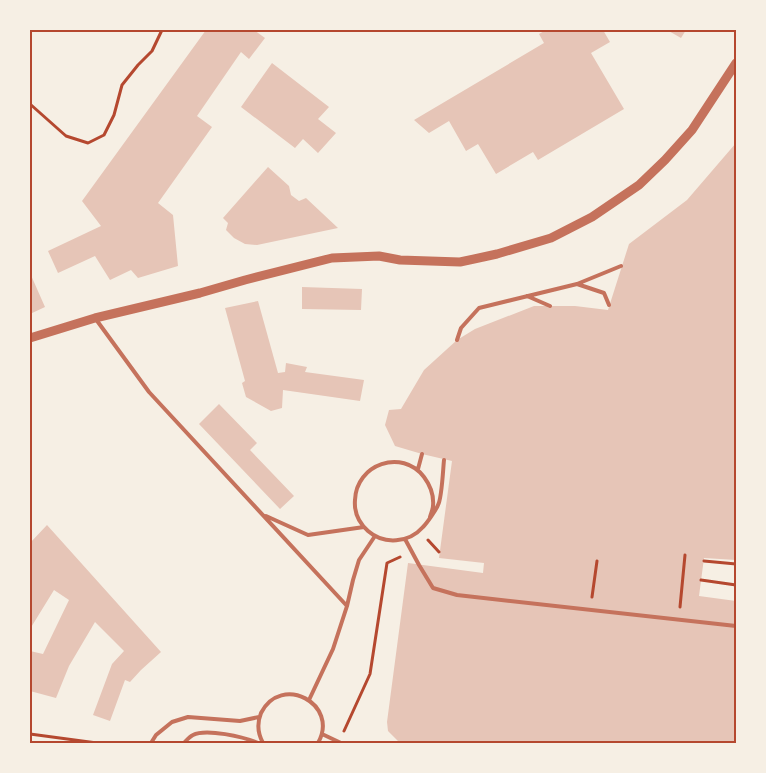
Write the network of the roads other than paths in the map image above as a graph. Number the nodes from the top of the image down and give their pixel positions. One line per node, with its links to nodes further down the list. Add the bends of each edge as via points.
1 (736, 63): 7 (street, via 692,130 639,185 592,217 551,238 460,262 379,256 332,258)
2 (622, 266): 3 (lane)
3 (577, 284): 4 (lane); 6 (lane, via 604,293)
4 (527, 296): 5 (lane); 9 (lane, via 479,308 461,328)
5 (550, 306)
6 (609, 306)
7 (95, 318): 8 (street); 13 (lane, via 150,392)
8 (30, 338)
9 (457, 340)
10 (422, 454): 12 (lane)
11 (444, 460): 14 (lane, via 439,504)
12 (418, 469): 14 (lane, via 429,483 432,494); 15 (lane, via 390,462 365,474 355,495 358,517)
13 (263, 514): 15 (lane, via 308,535); 18 (lane)
14 (430, 517): 17 (lane, via 424,527)
15 (364, 527): 16 (lane)
16 (375, 536): 17 (lane, via 385,540); 18 (lane, via 359,560)
17 (405, 539): 19 (lane, via 433,588 458,595)
18 (347, 606): 20 (lane, via 333,649)
19 (736, 626)
20 (309, 700): 21 (lane, via 292,694 280,696 269,702); 22 (lane, via 321,715)
21 (259, 717): 24 (lane, via 240,721 188,716 172,722 156,735); 27 (lane)
22 (322, 734): 23 (lane); 28 (lane)
23 (340, 742)
24 (152, 743)
25 (184, 743): 26 (lane, via 193,735 210,732)
26 (258, 743)
27 (263, 743)
28 (318, 743)

